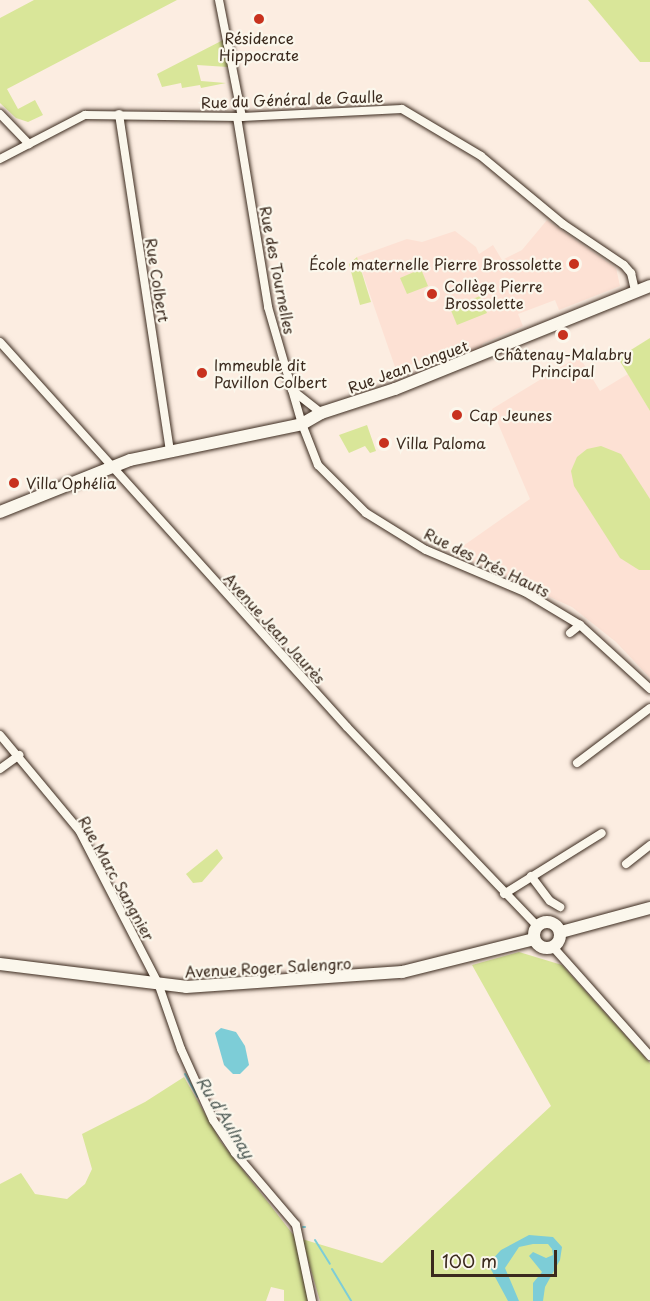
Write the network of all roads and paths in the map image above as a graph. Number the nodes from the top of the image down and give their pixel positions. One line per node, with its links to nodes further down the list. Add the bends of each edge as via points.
1 (219, 0): 4 (street, Rue des Tournelles)
2 (0, 114): 5 (street)
3 (119, 114): 4 (street, Rue du Général de Gaulle); 5 (street, Rue du Général de Gaulle, via 76,117); 13 (street, Rue Colbert)
4 (240, 117): 8 (street, Rue du Général de Gaulle, via 402,109 481,156 563,224 624,265); 10 (street, Rue des Tournelles, via 268,307)
5 (29, 144): 6 (street, Rue du Général de Gaulle)
6 (0, 159)
7 (650, 286): 8 (main road, Rue Jean Longuet)
8 (635, 291): 11 (main road, Rue Jean Longuet, via 395,389)
9 (0, 342): 14 (street, Avenue Jean Jaurès)
10 (292, 390): 11 (street); 12 (street, Rue des Prés Hauts)
11 (321, 412): 12 (main road, Rue Jean Longuet)
12 (302, 424): 13 (main road, Rue Jean Longuet); 16 (street, Rue des Prés Hauts, via 318,465 366,513 426,550 525,591)
13 (170, 451): 14 (main road, Rue Jean Longuet)
14 (111, 466): 15 (main road, Rue Jean Longuet); 28 (street, Avenue Jean Jaurès)
15 (0, 512)
16 (580, 625): 17 (street); 18 (street, Rue des Prés Hauts)
17 (570, 633)
18 (650, 690)
19 (650, 708): 22 (street)
20 (0, 735): 21 (street, Rue Marc Sangnier)
21 (19, 755): 23 (street); 35 (street, Rue Marc Sangnier, via 79,830)
22 (577, 764)
23 (0, 769)
24 (602, 833): 27 (street)
25 (650, 845): 26 (street)
26 (626, 864)
27 (531, 876): 28 (street); 29 (street, via 550,901)
28 (504, 894): 31 (street, Avenue Jean Jaurès)
29 (560, 907)
30 (650, 908): 32 (main road)
31 (536, 932): 32 (main road, via 551,922); 33 (main road, via 542,947); 35 (main road, Avenue Roger Salengro, via 402,972 186,987)
32 (561, 932): 33 (main road)
33 (553, 947): 36 (street)
34 (0, 964): 35 (main road, Avenue Roger Salengro)
35 (158, 983): 37 (street, Rue Marc Sangnier, via 181,1050 213,1120 235,1153 296,1225)
36 (650, 1056)
37 (312, 1301)

